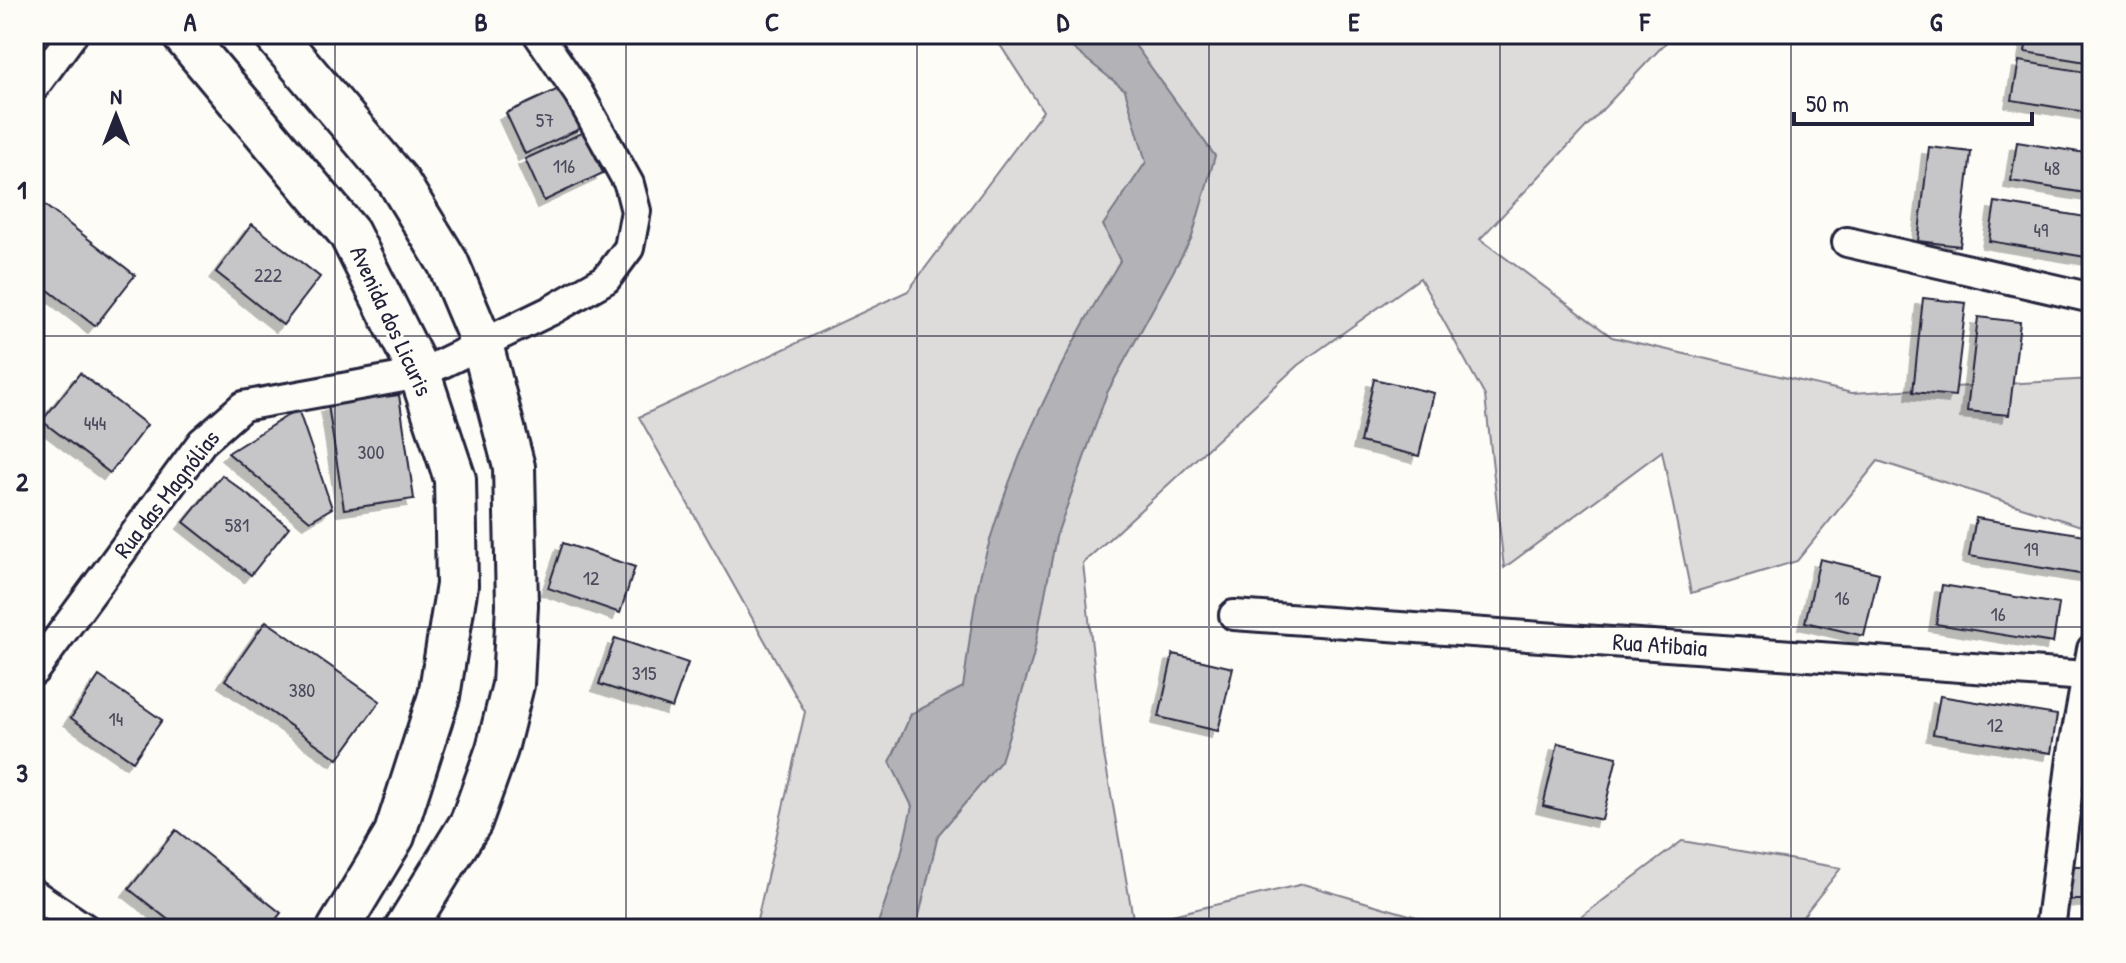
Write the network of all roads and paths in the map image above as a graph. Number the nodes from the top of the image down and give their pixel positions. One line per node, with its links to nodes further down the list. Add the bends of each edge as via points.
1 (73, 34): 5 (street)
2 (182, 34): 9 (street, Avenida dos Licuris, via 349,233)
3 (274, 34): 8 (street, via 398,181 448,263)
4 (538, 34): 8 (street, Rua das Magnólias, via 622,169 636,211 629,248 606,279)
5 (34, 87)
6 (1847, 242): 7 (street)
7 (2092, 298)
8 (482, 344): 9 (street, Rua das Magnólias); 17 (street, via 514,467 513,685 471,822)
9 (420, 374): 12 (street, Rua das Magnólias, via 243,406 202,442); 16 (street, Avenida dos Licuris, via 455,479 457,585 439,696 394,836)
10 (1234, 615): 11 (street, Rua Atibaia)
11 (2089, 663): 13 (street)
12 (34, 671)
13 (2082, 760): 18 (street)
14 (34, 894): 15 (street)
15 (86, 929)
16 (338, 929)
17 (405, 929)
18 (2050, 929)

